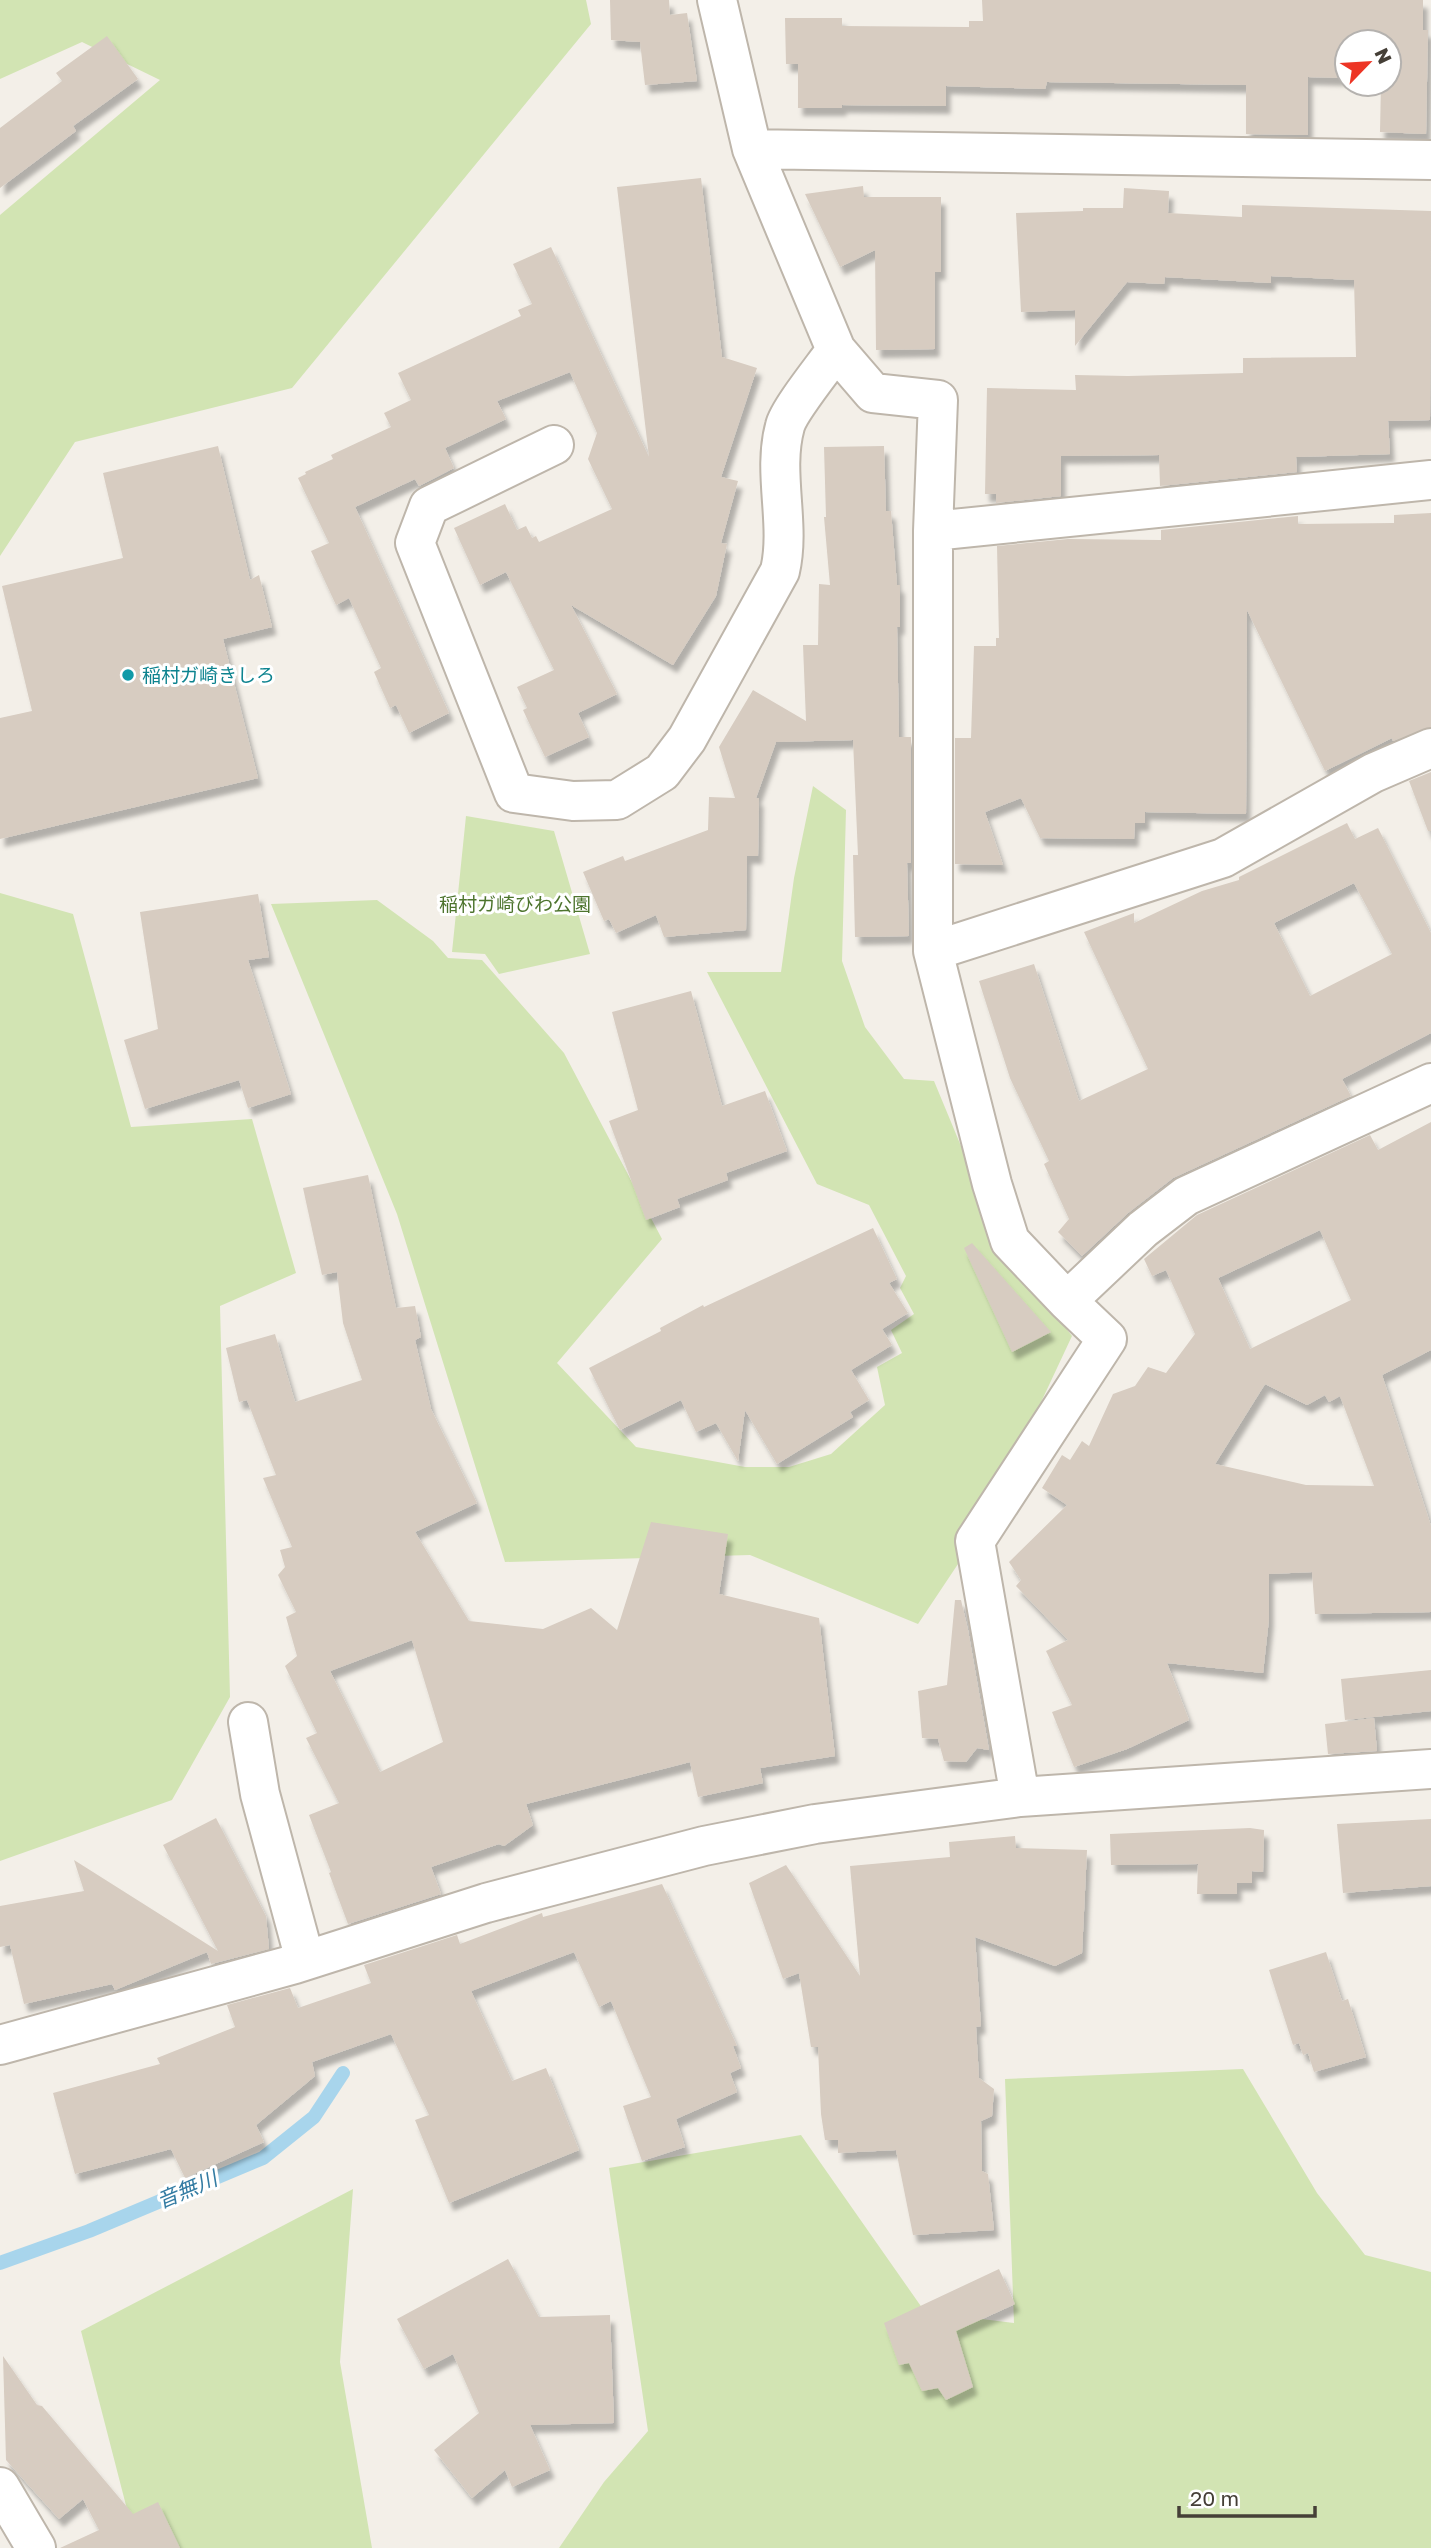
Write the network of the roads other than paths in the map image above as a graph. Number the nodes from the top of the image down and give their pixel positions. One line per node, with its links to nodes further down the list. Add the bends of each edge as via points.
1 (717, 0): 2 (street)
2 (752, 149): 3 (street); 4 (street)
3 (1431, 160)
4 (836, 350): 5 (street, via 785,423 780,452 784,551 780,571 687,739 662,772 617,800 573,801 514,793 415,543 429,506); 7 (street, via 873,393 938,400)
5 (554, 445)
6 (1431, 480): 7 (street)
7 (933, 531): 9 (street)
8 (1431, 748): 9 (street, via 1373,773 1223,858)
9 (933, 951): 11 (street, via 1010,1241)
10 (1431, 1083): 11 (street, via 1186,1196 1143,1229)
11 (1067, 1301): 14 (street, via 1107,1339 975,1541)
12 (248, 1723): 15 (street, via 260,1794)
13 (1431, 1769): 14 (street)
14 (1020, 1797): 15 (street, via 815,1824 704,1846 486,1903)
15 (305, 1960): 16 (street)
16 (0, 2045)
17 (0, 2487): 18 (street)
18 (36, 2548)

